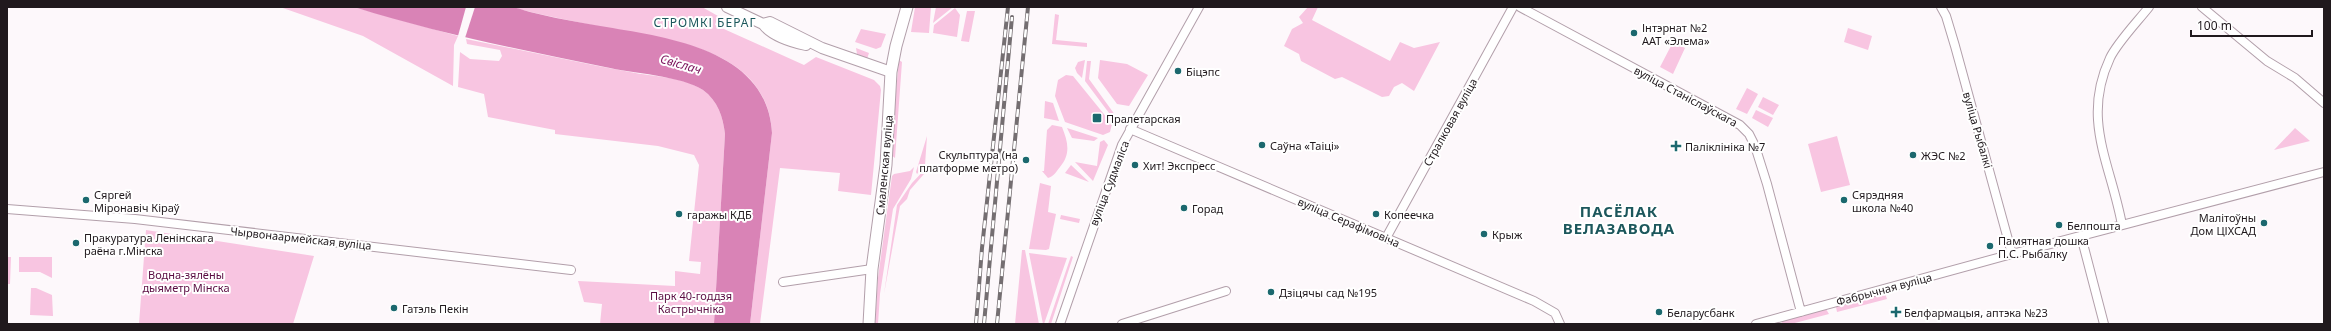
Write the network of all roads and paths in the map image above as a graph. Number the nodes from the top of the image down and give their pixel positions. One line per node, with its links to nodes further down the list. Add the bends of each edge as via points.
1 (727, 7): 9 (street, via 767,23 768,30 783,38 822,48)
2 (907, 7): 9 (main road, Смаленская вуліца)
3 (1199, 7): 11 (street, вуліца Судмаліса)
4 (1513, 7): 16 (street, Стралковая вуліца)
5 (1520, 7): 22 (street, вуліца Станіслаўскага, via 1734,122 1749,134 1767,184)
6 (1941, 7): 17 (street, вуліца Рыбалкі, via 1953,38)
7 (2149, 7): 14 (street, via 2110,57 2097,95 2096,120)
8 (2202, 7): 10 (street, via 2267,61 2294,78)
9 (891, 72): 18 (main road, Смаленская вуліца, via 886,165)
10 (2324, 103)
11 (1130, 129): 16 (street, вуліца Серафімовіча); 24 (street, вуліца Судмаліса, via 1102,199)
12 (2324, 172): 14 (street, Фабрычная вуліца)
13 (7, 209): 19 (street, Чырвонаармейская вуліца, via 129,218)
14 (2122, 225): 15 (street, Фабрычная вуліца)
15 (2081, 236): 17 (street, Фабрычная вуліца); 28 (street)
16 (1386, 238): 26 (street, вуліца Серафімовіча, via 1548,308 1555,313)
17 (2012, 254): 22 (street, Фабрычная вуліца)
18 (872, 269): 20 (street); 23 (main road, Смаленская вуліца)
19 (572, 270)
20 (783, 282)
21 (1226, 291): 25 (street)
22 (1801, 312): 27 (street, Фабрычная вуліца)
23 (869, 324)
24 (1060, 324)
25 (1122, 324)
26 (1560, 324)
27 (1756, 324)
28 (2104, 324)

